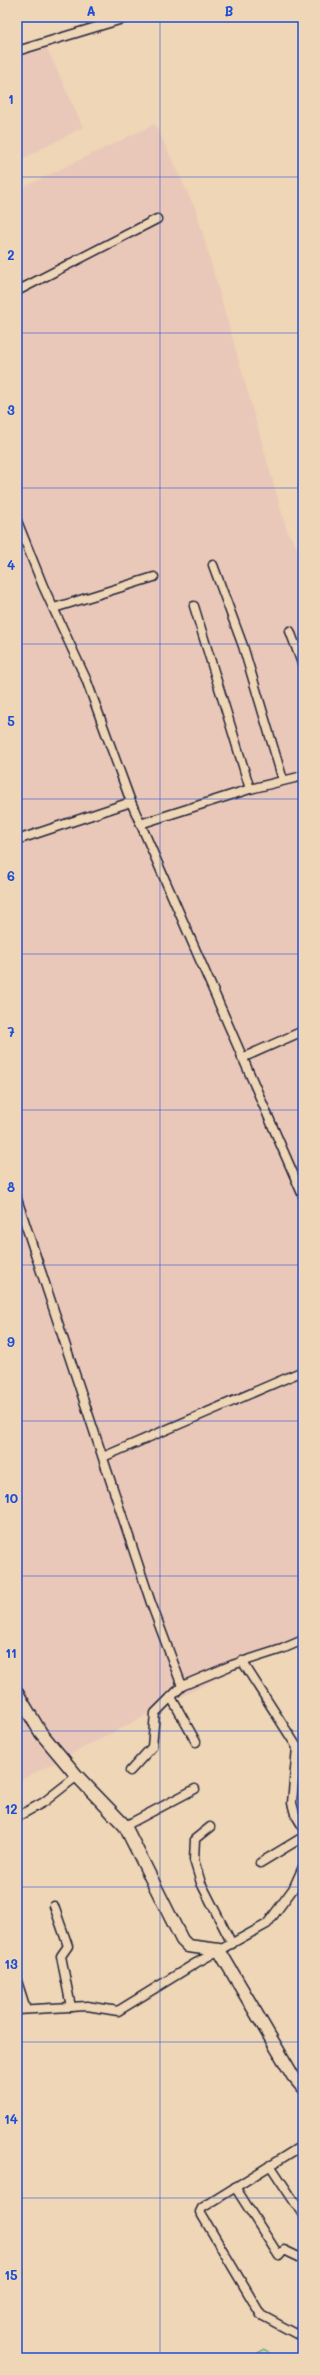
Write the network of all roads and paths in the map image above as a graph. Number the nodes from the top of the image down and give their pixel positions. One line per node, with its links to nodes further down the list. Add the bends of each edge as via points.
1 (129, 17): 2 (street)
2 (106, 21): 3 (street)
3 (17, 52)
4 (157, 219): 5 (street)
5 (17, 291)
6 (17, 520): 10 (street)
7 (213, 565): 14 (street, via 243,646)
8 (154, 577): 10 (street)
9 (194, 606): 15 (street)
10 (54, 608): 16 (street, via 86,679)
11 (290, 631): 12 (street)
12 (303, 666)
13 (303, 776): 14 (street)
14 (283, 780): 15 (street)
15 (250, 789): 17 (street)
16 (131, 802): 17 (street); 18 (street)
17 (140, 824): 20 (street)
18 (17, 840)
19 (303, 1031): 20 (street)
20 (242, 1058): 21 (street)
21 (303, 1196)
22 (17, 1199): 24 (street)
23 (303, 1371): 24 (street)
24 (103, 1457): 27 (street, via 151,1603)
25 (303, 1640): 26 (street)
26 (242, 1661): 27 (street); 37 (street, via 297,1747 292,1803)
27 (182, 1686): 29 (street)
28 (17, 1693): 32 (street, via 41,1733)
29 (171, 1697): 30 (street); 31 (street, via 155,1713 152,1747)
30 (196, 1742)
31 (130, 1771)
32 (77, 1776): 34 (street, via 44,1802); 35 (street)
33 (195, 1789): 35 (street)
34 (17, 1817)
35 (125, 1826): 43 (street, via 182,1940 188,1946 197,1945)
36 (210, 1827): 42 (street, via 195,1839 194,1860 201,1883)
37 (303, 1827)
38 (303, 1837): 39 (street)
39 (260, 1863)
40 (303, 1867): 42 (street, via 293,1890 267,1924)
41 (54, 1906): 45 (street, via 68,1946 61,1956)
42 (232, 1944): 43 (street)
43 (219, 1950): 45 (street, via 118,2011 87,2006); 48 (street, via 293,2076)
44 (17, 1981): 46 (street)
45 (71, 2007): 46 (street)
46 (26, 2009): 47 (street)
47 (17, 2010)
48 (303, 2088)
49 (303, 2145): 50 (street)
50 (270, 2165): 51 (street); 52 (street)
51 (235, 2187): 53 (street, via 279,2256 284,2250); 54 (street, via 202,2208 200,2212 261,2315)
52 (303, 2215)
53 (303, 2259)
54 (302, 2337)

